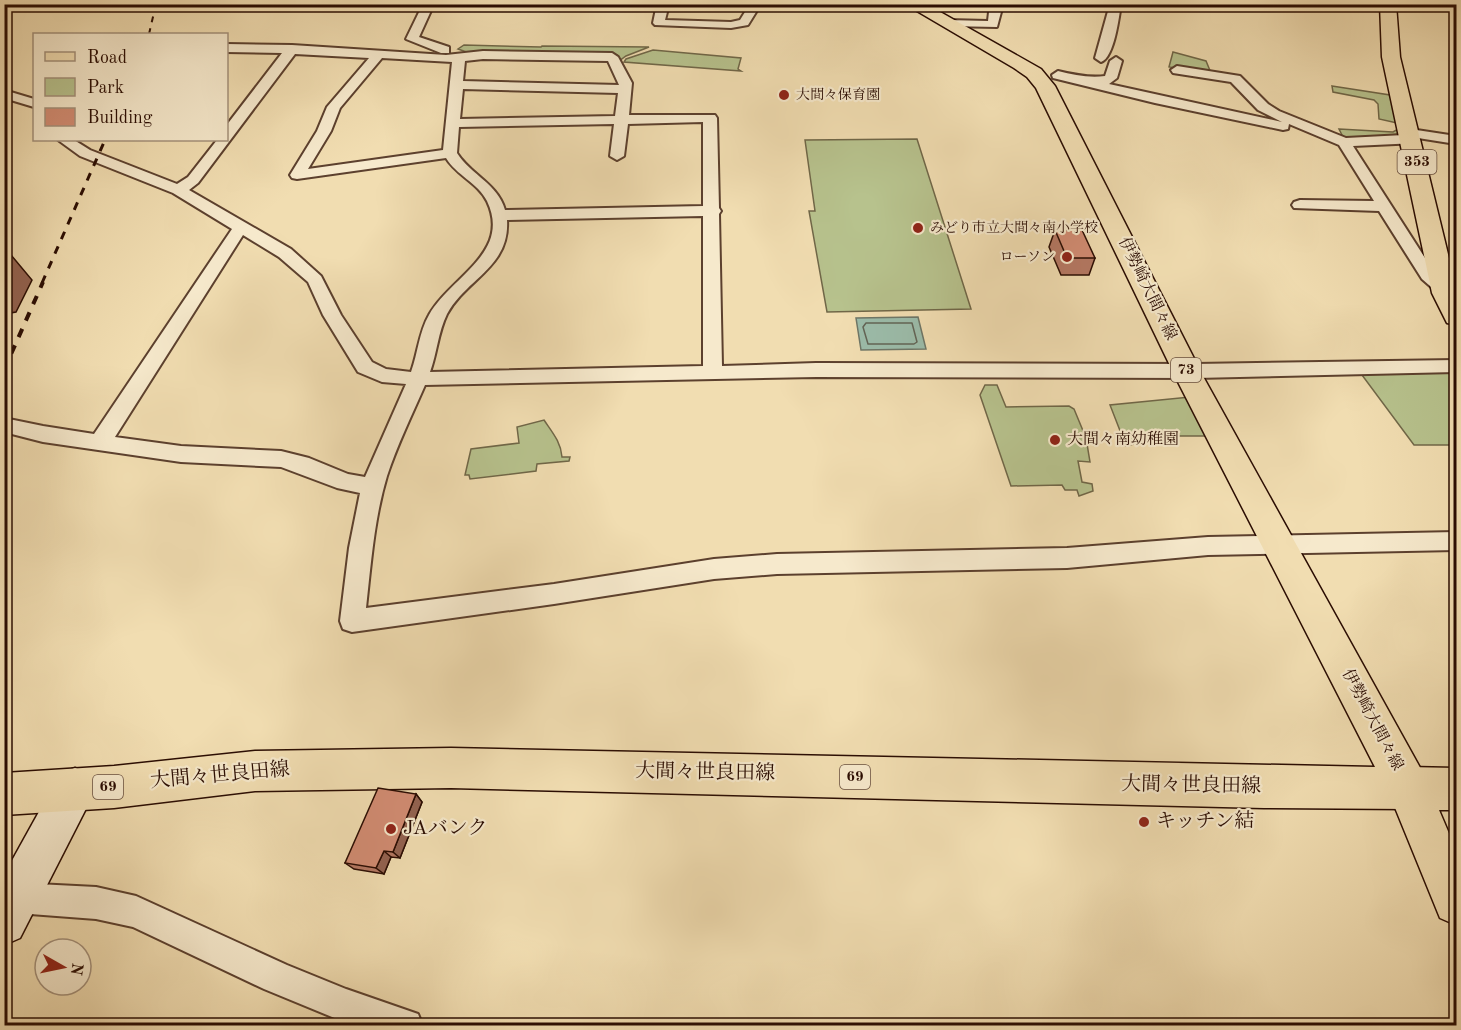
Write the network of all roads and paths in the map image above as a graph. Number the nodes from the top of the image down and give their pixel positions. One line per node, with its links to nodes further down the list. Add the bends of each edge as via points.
1 (429, 4): 12 (street, via 413,40)
2 (663, 4): 3 (street, via 658,23 730,25 744,22)
3 (756, 4)
4 (913, 4): 8 (main road, 伊勢崎大間々線 / 73)
5 (1000, 4): 8 (street, via 993,25)
6 (1116, 4): 13 (street)
7 (1388, 4): 24 (main road, 353, via 1390,57)
8 (947, 23): 16 (main road, 伊勢崎大間々線 / 73)
9 (228, 48): 10 (street)
10 (292, 50): 11 (street); 23 (street)
11 (379, 54): 12 (street); 29 (street, via 334,107 297,175)
12 (459, 58): 17 (street); 18 (street, via 612,57)
13 (1101, 58)
14 (1116, 61): 16 (street, via 1107,80)
15 (1177, 70): 25 (street, via 1235,79 1274,114)
16 (1046, 74): 25 (street); 40 (main road, 伊勢崎大間々線 / 73, via 1052,98)
17 (458, 85): 18 (street); 22 (street)
18 (626, 89): 21 (street)
19 (4, 94): 20 (street)
20 (33, 103)
21 (622, 120): 22 (street); 30 (street); 34 (street, via 710,118)
22 (452, 123): 29 (street)
23 (228, 133)
24 (1411, 136): 25 (street); 26 (street); 37 (main road, 353)
25 (1338, 138): 33 (street)
26 (1456, 140)
27 (67, 141): 31 (street, via 86,153)
28 (223, 141): 31 (street, via 194,180)
29 (450, 153): 35 (street, via 487,188)
30 (617, 156)
31 (178, 190): 36 (street)
32 (1300, 205): 33 (street)
33 (1386, 206): 37 (street, via 1428,275)
34 (713, 211): 35 (street); 41 (street)
35 (499, 215): 42 (street, via 497,243 446,302)
36 (243, 228): 42 (street, via 285,253 315,280 365,367 382,375); 44 (street, via 235,234)
37 (1444, 289): 38 (main road, 353)
38 (1456, 318)
39 (1456, 366): 40 (street)
40 (1187, 371): 41 (street, via 962,369); 47 (main road, 伊勢崎大間々線 / 73)
41 (713, 374): 42 (street)
42 (417, 379): 45 (street)
43 (4, 425): 44 (street)
44 (99, 442): 45 (street, via 181,454 281,459 345,482)
45 (373, 487): 47 (street, via 358,558 352,621 714,569 777,564 1067,558 1187,547)
46 (1456, 541): 47 (street)
47 (1279, 545): 49 (main road, 伊勢崎大間々線 / 73)
48 (75, 789): 49 (main road, 大間々世良田線 / 69, via 255,771 451,768); 51 (main road, 大間々世良田線 / 69); 53 (street)
49 (1407, 789): 50 (main road, 大間々世良田線); 52 (main road, 伊勢崎大間々線)
50 (1456, 789)
51 (4, 794)
52 (1456, 902)
53 (11, 910): 54 (street, via 96,903 136,912 296,986)
54 (406, 1026)

